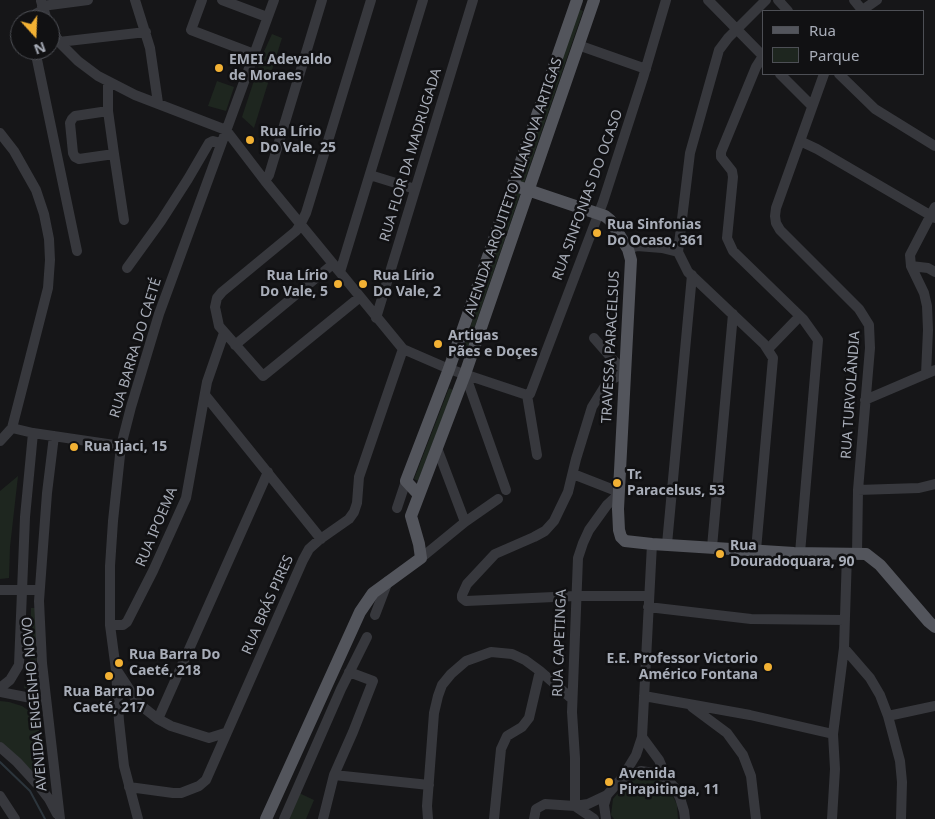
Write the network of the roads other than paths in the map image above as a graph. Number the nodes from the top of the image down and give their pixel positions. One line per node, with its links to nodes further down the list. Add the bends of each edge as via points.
1 (88, 0): 17 (street)
2 (135, 0): 22 (street)
3 (202, 0): 26 (street, via 191,30)
4 (222, 0): 20 (street)
5 (274, 0): 20 (street, RUA BARRA DO CAETÉ)
6 (322, 0): 45 (street)
7 (371, 0): 52 (street)
8 (423, 0): 44 (street)
9 (473, 0): 47 (street, RUA FLOR DA MADRUGADA)
10 (576, 0): 46 (main road, AVENIDA ARQUITETO VILANOVA ARTIGAS)
11 (594, 0): 25 (main road, AVENIDA ARQUITETO VILANOVA ARTIGAS)
12 (666, 0): 30 (street, RUA SINFONIAS DO OCASO)
13 (708, 0): 21 (street)
14 (766, 0): 21 (street)
15 (778, 0): 18 (street)
16 (876, 0): 19 (street)
17 (42, 5)
18 (787, 10)
19 (863, 10)
20 (267, 17): 26 (street, RUA BARRA DO CAETÉ)
21 (737, 29): 27 (street); 55 (street, via 718,50 690,153)
22 (146, 32): 23 (street); 35 (street)
23 (60, 42)
24 (60, 43): 34 (street, via 78,61)
25 (578, 45): 30 (street); 48 (main road, AVENIDA ARQUITETO VILANOVA ARTIGAS)
26 (254, 54): 38 (street, RUA BARRA DO CAETÉ)
27 (762, 55)
28 (37, 60): 54 (street)
29 (762, 60): 64 (street, via 721,152 733,177 727,238 732,250)
30 (646, 69): 49 (street, RUA SINFONIAS DO OCASO)
31 (781, 75): 36 (street)
32 (824, 75): 36 (street, RUA TURVOLÂNDIA)
33 (840, 75): 42 (street, via 875,109)
34 (108, 82): 35 (street); 37 (street)
35 (158, 103): 38 (street)
36 (812, 106): 40 (street, RUA TURVOLÂNDIA)
37 (108, 111): 43 (street); 43 (street, via 72,119 73,153 79,159)
38 (226, 130): 41 (street, RUA BARRA DO CAETÉ); 45 (street)
39 (0, 133): 80 (street, via 36,190 44,214 50,260 48,288)
40 (800, 141): 50 (street); 78 (street, RUA TURVOLÂNDIA, via 776,208 776,223 859,309 869,325)
41 (222, 143): 58 (street, via 209,142 166,214); 84 (street, RUA BARRA DO CAETÉ, via 159,314)
42 (935, 146)
43 (114, 154): 51 (street)
44 (370, 175): 47 (street); 59 (street)
45 (264, 182): 52 (street)
46 (512, 184): 48 (main road); 71 (main road, AVENIDA ARQUITETO VILANOVA ARTIGAS)
47 (415, 189): 65 (street, RUA FLOR DA MADRUGADA)
48 (529, 190): 49 (main road); 74 (main road, AVENIDA ARQUITETO VILANOVA ARTIGAS)
49 (598, 213): 53 (main road, TRAVESSA PARACELSUS, via 610,220); 76 (street, RUA SINFONIAS DO OCASO)
50 (933, 213): 57 (street, via 911,251)
51 (124, 220)
52 (300, 225): 56 (street); 66 (street, via 217,298 215,307)
53 (628, 249): 55 (street, via 638,246); 72 (main road, TRAVESSA PARACELSUS, via 631,260)
54 (77, 251)
55 (678, 252): 61 (street)
56 (332, 264): 59 (street); 68 (street)
57 (911, 266): 60 (street); 73 (street, via 926,300)
58 (127, 268)
59 (340, 272): 62 (street)
60 (935, 272)
61 (692, 274): 63 (street); 100 (street)
62 (360, 297): 65 (street); 68 (street, via 263,376)
63 (733, 314): 69 (street); 101 (street)
64 (800, 316): 69 (street); 103 (street, via 819,344)
65 (376, 318): 70 (street)
66 (224, 333): 68 (street); 75 (street, RUA IPOEMA)
67 (594, 338): 72 (street)
68 (235, 345)
69 (768, 349): 102 (street, via 773,363)
70 (403, 350): 71 (street); 98 (street, RUA BRÁS PIRES, via 358,477 354,512)
71 (449, 368): 74 (street); 89 (main road, AVENIDA ARQUITETO VILANOVA ARTIGAS)
72 (625, 371): 88 (street, via 608,381 592,408); 93 (main road, TRAVESSA PARACELSUS)
73 (930, 372): 78 (street)
74 (465, 374): 76 (street); 77 (street); 79 (main road, AVENIDA ARQUITETO VILANOVA ARTIGAS)
75 (205, 395): 87 (street); 115 (street, RUA IPOEMA, via 186,498 127,622)
76 (527, 395): 86 (street)
77 (473, 396): 79 (street, via 462,395); 91 (street)
78 (865, 400): 92 (street, RUA TURVOLÂNDIA)
79 (455, 401): 85 (main road, AVENIDA ARQUITETO VILANOVA ARTIGAS)
80 (12, 428): 81 (street); 83 (street)
81 (34, 433): 82 (street); 108 (street, AVENIDA ENGENHO NOVO, via 25,517)
82 (54, 436): 84 (street); 109 (street, AVENIDA ENGENHO NOVO)
83 (0, 441)
84 (121, 446): 115 (street, RUA BARRA DO CAETÉ, via 110,557)
85 (437, 448): 94 (main road, AVENIDA ARQUITETO VILANOVA ARTIGAS); 97 (street)
86 (537, 455)
87 (268, 472): 98 (street); 134 (street)
88 (573, 474): 93 (street); 110 (street, via 554,521 534,537 494,554 466,584 462,598 466,601)
89 (406, 481): 94 (main road); 96 (street, AVENIDA ARQUITETO VILANOVA ARTIGAS)
90 (935, 484): 92 (street, via 919,488)
91 (506, 490)
92 (858, 490): 104 (street, RUA TURVOLÂNDIA)
93 (619, 493): 99 (main road, TRAVESSA PARACELSUS, via 621,538); 110 (street, RUA CAPETINGA, via 597,518 582,543)
94 (419, 495): 105 (main road, AVENIDA ARQUITETO VILANOVA ARTIGAS, via 411,516)
95 (498, 499): 97 (street)
96 (397, 508)
97 (465, 522): 105 (street)
98 (321, 539): 135 (street, RUA BRÁS PIRES, via 302,560)
99 (652, 544): 100 (main road); 111 (street)
100 (667, 544): 101 (main road)
101 (712, 547): 102 (main road)
102 (756, 550): 103 (main road)
103 (800, 553): 104 (main road)
104 (852, 554): 114 (street, RUA TURVOLÂNDIA); 116 (main road, via 866,554 873,558)
105 (421, 558): 106 (main road)
106 (389, 581): 113 (street); 123 (main road, via 365,602)
107 (0, 590): 108 (street)
108 (23, 590): 109 (street); 125 (street, AVENIDA ENGENHO NOVO, via 19,665)
109 (39, 590): 130 (street, AVENIDA ENGENHO NOVO)
110 (576, 596): 111 (street); 129 (street, RUA CAPETINGA)
111 (648, 596): 112 (street)
112 (648, 607): 114 (street, via 751,619); 128 (street)
113 (374, 615)
114 (845, 620): 119 (street, RUA TURVOLÂNDIA)
115 (110, 625): 120 (street, RUA BARRA DO CAETÉ)
116 (932, 625): 117 (main road)
117 (935, 636)
118 (367, 637): 122 (street)
119 (844, 648): 133 (street, via 870,678); 136 (street, RUA TURVOLÂNDIA)
120 (116, 670): 126 (street, RUA BARRA DO CAETÉ); 127 (street)
121 (540, 671): 129 (street); 144 (street, via 512,654 491,652 466,661 451,674 442,685 434,713); 157 (street, via 529,718 522,727 507,736 501,749)
122 (349, 672): 124 (street); 141 (street, via 373,681)
123 (332, 674): 124 (street); 153 (main road)
124 (341, 689): 154 (street)
125 (0, 690): 130 (street)
126 (118, 691): 127 (street); 145 (street, RUA BARRA DO CAETÉ)
127 (130, 692): 134 (street)
128 (644, 696): 131 (street); 137 (street)
129 (572, 699): 148 (street, RUA CAPETINGA)
130 (46, 700): 151 (street, AVENIDA ENGENHO NOVO)
131 (688, 704): 136 (street); 161 (street, via 712,720 744,755 751,776)
132 (935, 706): 133 (street)
133 (888, 716): 163 (street, via 900,761)
134 (158, 719): 138 (street)
135 (225, 733): 138 (street); 140 (street, RUA BRÁS PIRES)
136 (833, 734): 162 (street, RUA TURVOLÂNDIA)
137 (642, 737): 142 (street); 143 (street, via 659,760)
138 (209, 738): 140 (street, via 214,748)
139 (0, 747): 151 (street, via 50,799)
140 (214, 760): 145 (street, RUA BRÁS PIRES, via 206,780 191,790 173,793)
141 (334, 775): 144 (street); 155 (street)
142 (622, 778): 143 (street, via 631,773 650,771); 146 (street)
143 (668, 780): 160 (street, via 680,798)
144 (429, 785): 156 (street)
145 (129, 787): 152 (street, RUA BARRA DO CAETÉ)
146 (607, 795): 148 (street); 159 (street, via 604,805)
147 (0, 796): 150 (street)
148 (575, 806): 149 (street, via 545,804); 158 (street)
149 (535, 814)
150 (16, 819)
151 (60, 819)
152 (138, 819)
153 (266, 819)
154 (284, 819)
155 (324, 819)
156 (428, 819)
157 (494, 819)
158 (594, 819)
159 (606, 819)
160 (685, 819)
161 (756, 819)
162 (832, 819)
163 (901, 819)

